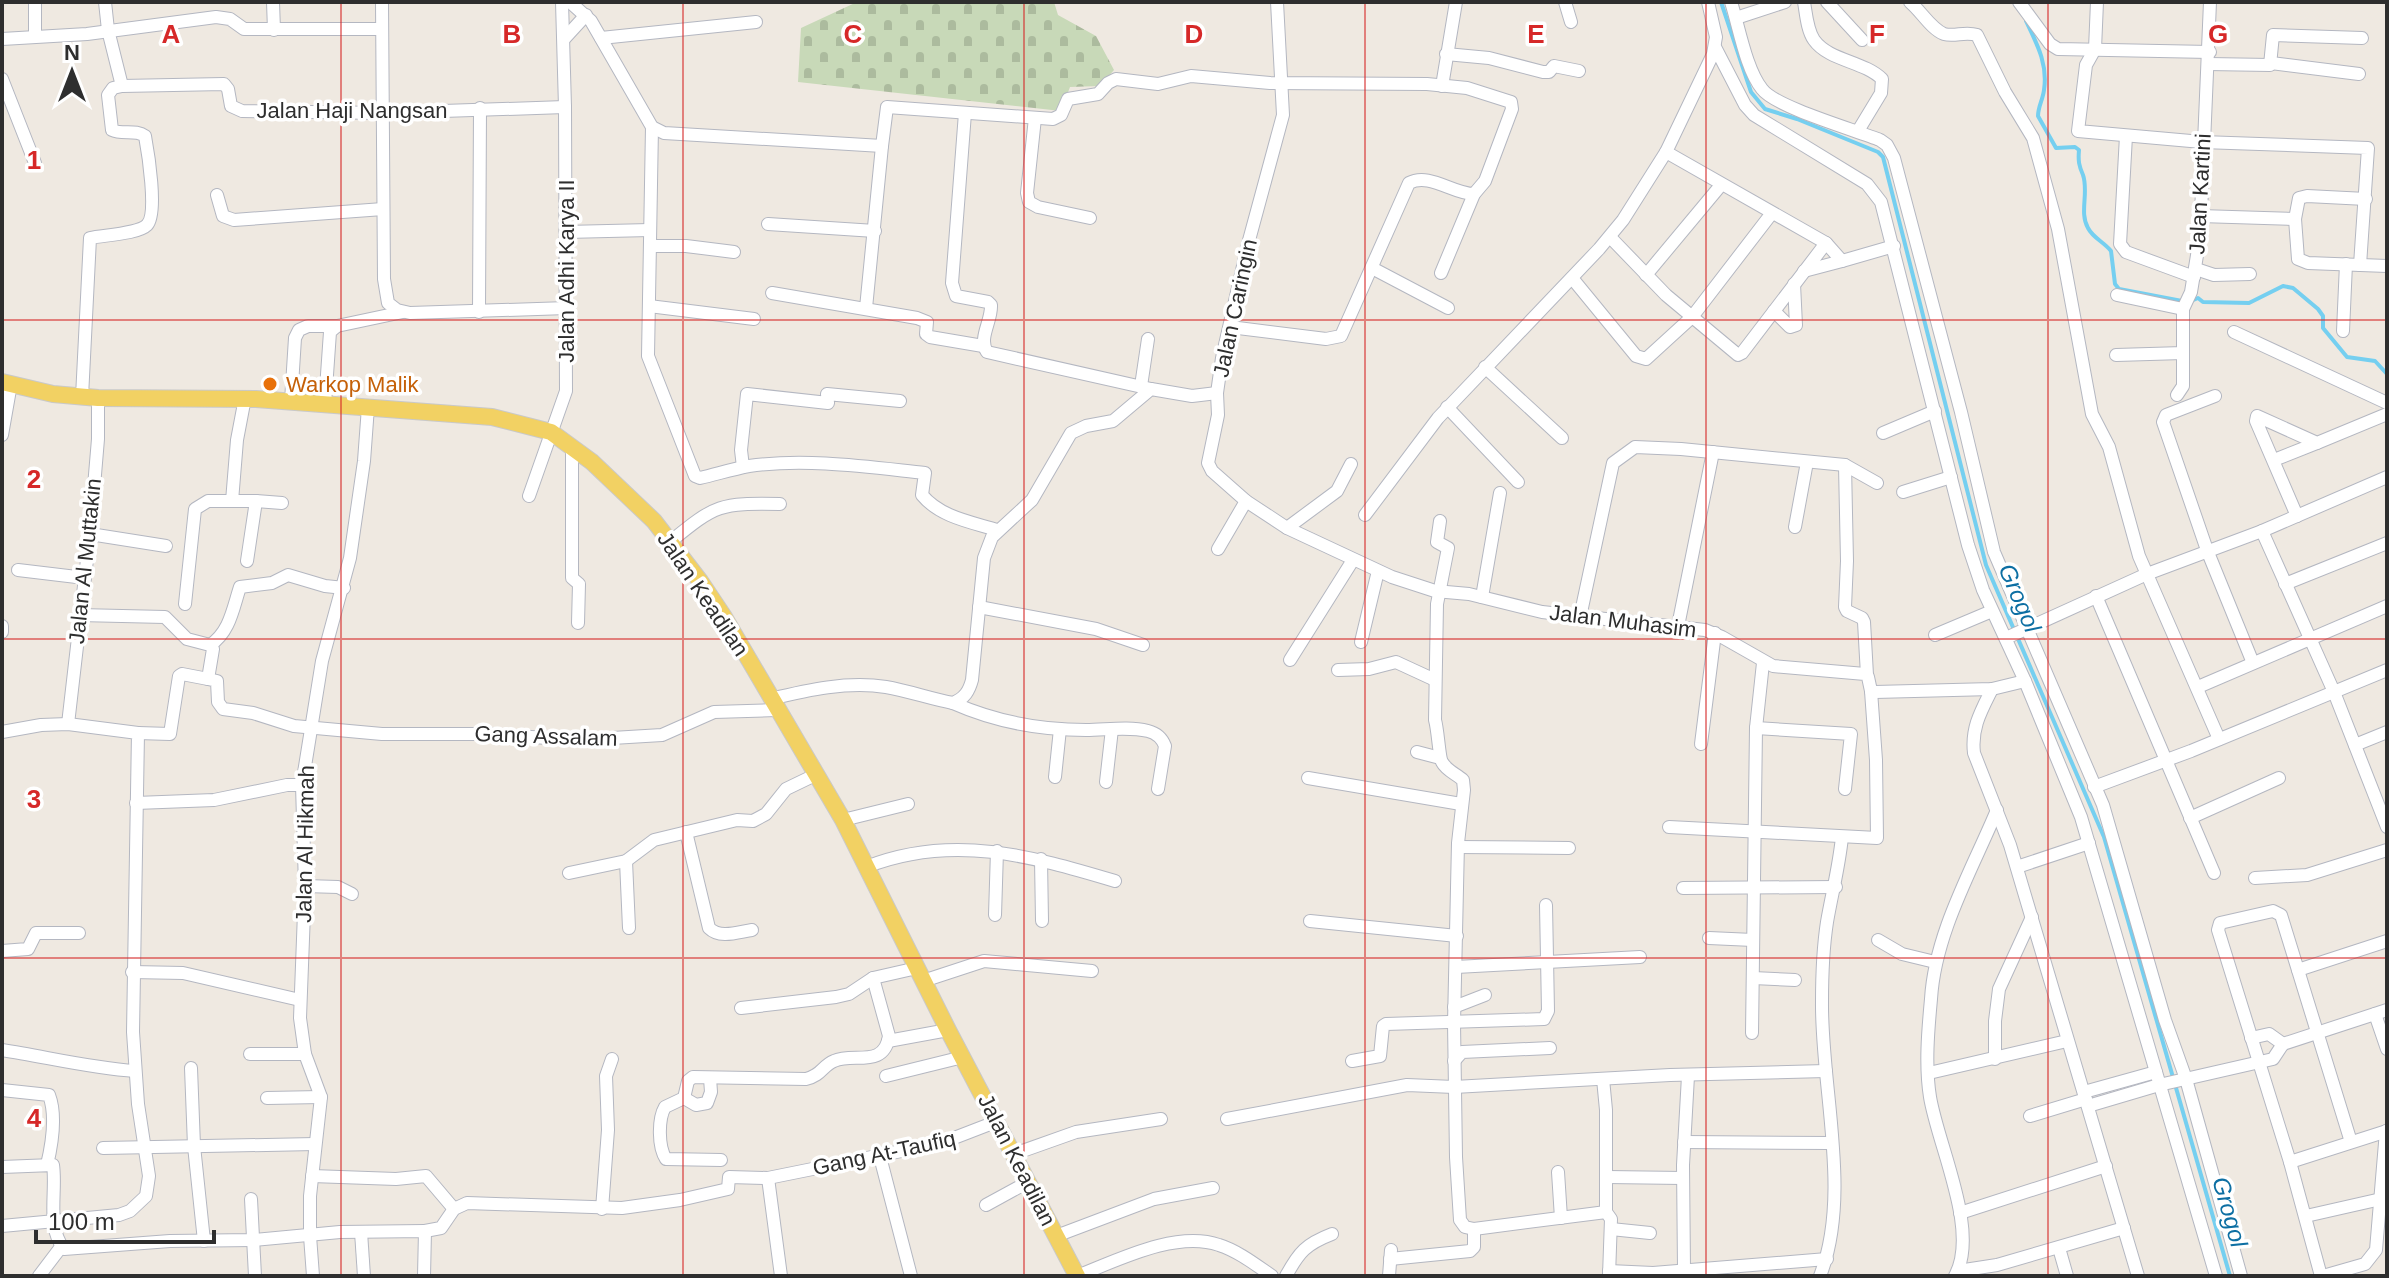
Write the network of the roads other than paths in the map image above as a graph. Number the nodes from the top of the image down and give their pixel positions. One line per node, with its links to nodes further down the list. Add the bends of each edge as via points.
1 (35, 2): 26 (street)
2 (105, 2): 24 (street)
3 (273, 2): 25 (street)
4 (382, 2): 23 (street)
5 (562, 2): 30 (street, Jalan Adhi Karya II)
6 (570, 2): 19 (street)
7 (1277, 2): 40 (street, Jalan Caringin)
8 (1456, 2): 34 (street)
9 (1565, 2): 22 (street)
10 (1708, 2): 32 (street)
11 (1731, 2): 20 (street)
12 (1785, 2): 20 (street)
13 (1804, 2): 49 (street, via 1814,40 1822,48 1882,79 1881,93)
14 (1827, 2): 31 (street)
15 (1910, 2): 162 (street, via 1945,34 1977,35 2029,128 2058,229 2089,404 2109,447)
16 (2097, 2): 33 (street)
17 (2210, 2): 35 (street, Jalan Kartini)
18 (2022, 7): 33 (street, via 2054,47)
19 (586, 15): 27 (street); 30 (street)
20 (1736, 18): 49 (street, via 1763,92)
21 (756, 22): 27 (street)
22 (1571, 22)
23 (382, 29): 25 (street); 45 (street)
24 (108, 30): 25 (street, via 216,17 244,29); 26 (street); 41 (street)
25 (274, 30)
26 (35, 35): 29 (street)
27 (601, 38): 48 (street)
28 (2362, 38): 36 (street, via 2273,35)
29 (2, 39)
30 (564, 39): 43 (street, Jalan Adhi Karya II)
31 (1862, 40)
32 (1715, 47): 53 (street); 71 (street, via 1754,115 1876,193)
33 (2095, 49): 35 (street); 50 (street, via 2086,65 2077,129)
34 (1446, 54): 37 (street, via 1543,72 1554,66); 42 (street)
35 (2209, 58): 36 (street); 51 (street, Jalan Kartini)
36 (2271, 63): 38 (street)
37 (1579, 71)
38 (2359, 74)
39 (2, 79): 54 (street)
40 (1283, 83): 42 (street); 47 (street, via 1191,76 1158,84 1116,79 1098,94 1068,99 1057,118); 98 (street, Jalan Caringin, via 1281,128)
41 (122, 86): 45 (street, Jalan Haji Nangsan, via 224,84 231,106 242,111); 111 (street, via 108,95 109,122 119,134 145,136 153,206 146,226 90,238)
42 (1442, 86): 56 (street, via 1513,103 1485,181)
43 (565, 107): 44 (street, Jalan Haji Nangsan); 67 (street, Jalan Adhi Karya II)
44 (480, 108): 45 (street, Jalan Haji Nangsan); 94 (street)
45 (383, 113): 59 (street)
46 (965, 113): 47 (street); 52 (street, via 887,107); 102 (street, via 952,283 956,296 991,305)
47 (1035, 118): 62 (street, via 1029,202)
48 (652, 127): 52 (street, via 671,134); 65 (street)
49 (1858, 131): 178 (street, via 1887,145 1894,158 1989,537)
50 (2126, 136): 51 (street); 80 (street, Jalan Kartini, via 2120,244 2126,252)
51 (2202, 142): 58 (street, via 2368,148); 61 (street, Jalan Kartini)
52 (882, 146): 66 (street)
53 (1666, 152): 55 (street); 68 (street)
54 (35, 163)
55 (1721, 185): 60 (street); 82 (street)
56 (1474, 194): 77 (street, via 1426,179 1412,180); 79 (street)
57 (217, 195): 59 (street, via 223,216 234,220)
58 (2366, 199): 63 (street, via 2303,197 2296,203); 75 (street)
59 (383, 209): 93 (street, via 384,290 392,307)
60 (1772, 213): 69 (street); 95 (street)
61 (2200, 216): 63 (street); 80 (street, Jalan Kartini)
62 (1090, 218)
63 (2295, 219): 74 (street, via 2298,259)
64 (768, 224): 66 (street)
65 (650, 230): 67 (street); 70 (street)
66 (875, 231): 90 (street)
67 (566, 232): 89 (street, Jalan Adhi Karya II)
68 (1610, 237): 82 (street); 83 (street)
69 (1826, 243): 73 (street); 78 (street)
70 (650, 246): 72 (street); 88 (street)
71 (1894, 246): 73 (street); 119 (street)
72 (734, 252)
73 (1842, 261): 78 (street)
74 (2346, 264): 75 (street); 99 (street)
75 (2360, 265): 76 (street)
76 (2387, 266)
77 (1372, 268): 91 (street); 98 (street, via 1336,339)
78 (1804, 271): 84 (street)
79 (1441, 273)
80 (2195, 273): 81 (street); 87 (street)
81 (2250, 274)
82 (1646, 275): 95 (street)
83 (1572, 278): 95 (street, via 1642,360); 105 (street)
84 (1794, 284): 92 (street); 92 (street, via 1796,325 1790,327)
85 (772, 293): 90 (street)
86 (2117, 295): 87 (street)
87 (2186, 302): 103 (street)
88 (649, 306): 96 (street); 132 (street, via 650,365 695,476)
89 (567, 308): 94 (street); 121 (street, Jalan Adhi Karya II, via 566,397)
90 (866, 308): 102 (street, Jalan Caringin, via 925,320 926,334 937,340)
91 (1448, 308)
92 (1774, 311): 95 (street, via 1738,355)
93 (403, 312): 94 (street); 97 (street)
94 (479, 312)
95 (1692, 317)
96 (754, 319)
97 (337, 326): 113 (street, via 299,330); 115 (street, via 328,337)
98 (1230, 327): 108 (street, Jalan Caringin)
99 (2343, 331)
100 (2234, 332): 116 (street)
101 (1148, 339): 107 (street)
102 (983, 346): 107 (street, Jalan Caringin, via 987,352)
103 (2183, 353): 104 (street); 109 (street, via 2183,386)
104 (2116, 355)
105 (1485, 367): 118 (street); 124 (street)
106 (6, 383): 111 (main road, Jalan Keadilan); 123 (street)
107 (1146, 388): 108 (street, Jalan Caringin, via 1192,396); 150 (street, via 1113,421 1071,433 1032,500)
108 (1217, 393): 142 (street, Jalan Muhasim, via 1208,463)
109 (2177, 395)
110 (2215, 396): 157 (street, via 2163,418)
111 (90, 397): 112 (main road, Jalan Keadilan); 152 (street, Jalan Al Muttakin, via 98,439)
112 (238, 398): 113 (main road, Jalan Keadilan); 140 (street)
113 (291, 401): 115 (main road, Jalan Keadilan)
114 (900, 401): 132 (street, via 827,394 828,403 747,394)
115 (325, 403): 117 (main road, Jalan Keadilan)
116 (2387, 403)
117 (368, 407): 121 (main road, Jalan Keadilan, via 492,417); 165 (street, Jalan Al Hikmah)
118 (1447, 407): 135 (street); 145 (street)
119 (1935, 411): 122 (street); 133 (street)
120 (2387, 414): 125 (street)
121 (551, 432): 126 (main road, Jalan Keadilan); 139 (street, Jalan Adhi Karya II)
122 (1883, 433)
123 (2, 435)
124 (1562, 438)
125 (2317, 443): 128 (street); 128 (street, via 2257,416)
126 (572, 447): 153 (main road, Jalan Keadilan, via 620,487); 175 (street, via 572,578 579,584)
127 (1713, 452): 129 (street); 174 (street, via 1635,447 1613,463); 177 (street)
128 (2274, 460): 146 (street)
129 (1807, 462): 131 (street); 148 (street)
130 (1351, 464): 149 (street, via 1337,491)
131 (1845, 465): 136 (street); 192 (street, via 1845,607 1864,622)
132 (743, 467): 150 (street, via 837,465 925,473 922,495 930,504)
133 (1951, 477): 137 (street); 172 (street)
134 (2387, 477): 146 (street)
135 (1518, 482)
136 (1877, 483)
137 (1903, 492)
138 (1500, 493): 168 (street)
139 (529, 496)
140 (232, 501): 141 (street); 169 (street, via 208,501 195,509)
141 (256, 501): 143 (street); 159 (street)
142 (1246, 501): 149 (street, Jalan Muhasim); 156 (street)
143 (282, 503)
144 (780, 504): 153 (street, via 724,505)
145 (1365, 515)
146 (2297, 516): 151 (street)
147 (1440, 521): 166 (street, via 1437,542 1448,548)
148 (1795, 527)
149 (1287, 528): 158 (street, Jalan Muhasim)
150 (997, 530): 171 (street, via 986,549)
151 (2262, 531): 157 (street); 164 (street)
152 (90, 534): 155 (street); 163 (street, Jalan Al Muttakin)
153 (670, 542): 201 (main road, Jalan Keadilan, via 724,617)
154 (2387, 543): 164 (street)
155 (166, 546)
156 (1218, 549)
157 (2207, 550): 162 (street); 189 (street)
158 (1353, 560): 161 (street, Jalan Muhasim); 187 (street)
159 (247, 561)
160 (18, 570): 163 (street)
161 (1378, 571): 166 (street, Jalan Muhasim); 184 (street)
162 (2147, 574): 167 (street); 196 (street)
163 (85, 578): 173 (street, Jalan Al Muttakin)
164 (2285, 584): 183 (street)
165 (344, 588): 185 (street, via 288,575 240,587 228,624); 203 (street, Jalan Al Hikmah, via 322,661)
166 (1439, 591): 168 (street, Jalan Muhasim); 194 (street)
167 (2096, 596): 178 (street); 215 (street)
168 (1482, 597): 174 (street, Jalan Muhasim)
169 (185, 604)
170 (2387, 606): 183 (street)
171 (979, 607): 186 (street, via 1096,629); 200 (street, via 972,680 965,695)
172 (1992, 611): 181 (street); 182 (street)
173 (79, 615): 185 (street, via 165,617 187,639); 202 (street, Jalan Al Muttakin)
174 (1580, 617): 177 (street, Jalan Muhasim)
175 (578, 623)
176 (2, 626): 179 (street)
177 (1678, 626): 180 (street, Jalan Muhasim)
178 (2027, 630): 182 (street); 222 (street)
179 (2, 632)
180 (1715, 633): 188 (street, Jalan Muhasim); 211 (street)
181 (1935, 635)
182 (2009, 637): 195 (street)
183 (2310, 638): 189 (street); 199 (street)
184 (1361, 642)
185 (210, 645): 193 (street)
186 (1143, 645)
187 (1290, 660)
188 (1763, 663): 192 (street, Jalan Muhasim); 204 (street)
189 (2253, 663): 196 (street)
190 (1338, 670): 194 (street, via 1396,662)
191 (2387, 670): 199 (street)
192 (1867, 675): 198 (street)
193 (208, 679): 203 (street, Gang Assalam, via 217,681 223,709); 209 (street, via 179,676 170,734)
194 (1435, 680): 214 (street)
195 (2025, 681): 197 (street); 236 (street)
196 (2198, 687): 210 (street)
197 (1992, 689): 198 (street); 228 (street, via 1976,721 1973,742)
198 (1871, 691): 235 (street, via 1877,838)
199 (2334, 692): 210 (street); 212 (street)
200 (953, 703): 201 (street, via 852,685 822,688); 205 (street, via 1009,723)
201 (773, 704): 203 (street, Gang Assalam, via 714,712 672,733 626,739 414,735); 216 (main road, Jalan Keadilan)
202 (68, 724): 207 (street); 209 (street)
203 (311, 727): 221 (street, Jalan Al Hikmah)
204 (1756, 728): 224 (street, via 1850,733); 234 (street)
205 (1060, 729): 206 (street); 217 (street)
206 (1112, 729): 220 (street); 223 (street, via 1147,730 1163,739)
207 (2, 732)
208 (2387, 732): 212 (street)
209 (138, 733): 225 (street)
210 (2219, 739): 215 (street)
211 (1701, 744)
212 (2355, 745): 232 (street)
213 (1417, 752): 214 (street)
214 (1440, 758): 227 (street, via 1463,780)
215 (2166, 761): 222 (street); 229 (street)
216 (815, 775): 230 (main road, Jalan Keadilan); 233 (street, via 786,789 761,818)
217 (1055, 777)
218 (1308, 778): 227 (street)
219 (2279, 778): 229 (street)
220 (1106, 782)
221 (302, 785): 225 (street, via 214,800); 249 (street, Jalan Al Hikmah)
222 (2094, 787): 311 (street)
223 (1158, 789)
224 (1845, 789)
225 (136, 803): 274 (street)
226 (908, 804): 230 (street)
227 (1461, 804): 237 (street)
228 (1997, 810): 244 (street); 270 (street)
229 (2190, 818): 246 (street)
230 (843, 820): 243 (main road, Jalan Keadilan)
231 (1669, 827): 234 (street)
232 (2387, 827)
233 (686, 832): 242 (street, via 654,840); 260 (street, via 709,928 722,934)
234 (1755, 832): 235 (street); 252 (street)
235 (1842, 837): 250 (street)
236 (2089, 843): 244 (street); 312 (street)
237 (1458, 847): 238 (street); 262 (street)
238 (1569, 848)
239 (2387, 850): 247 (street, via 2307,875)
240 (997, 851): 241 (street); 243 (street, via 955,848); 255 (street)
241 (1041, 859): 248 (street); 257 (street)
242 (626, 861): 245 (street); 259 (street)
243 (872, 864): 275 (main road, Jalan Keadilan)
244 (2017, 867): 256 (street)
245 (569, 873)
246 (2214, 873)
247 (2255, 878)
248 (1115, 881)
249 (305, 886): 253 (street, via 338,887); 280 (street, Jalan Al Hikmah)
250 (1836, 887): 252 (street); 305 (street, via 1826,926 1823,977)
251 (1683, 888): 252 (street)
252 (1754, 889): 264 (street)
253 (352, 894)
254 (1546, 905): 269 (street)
255 (995, 915)
256 (2032, 917): 290 (street); 299 (street, via 1999,989)
257 (1042, 921)
258 (1310, 921): 262 (street)
259 (629, 928)
260 (752, 930)
261 (79, 933): 267 (street, via 36,933 28,949)
262 (1457, 936): 271 (street)
263 (1709, 938): 264 (street)
264 (1753, 940): 277 (street)
265 (1878, 940): 270 (street, via 1902,954)
266 (2387, 941): 272 (street)
267 (2, 951)
268 (1640, 957): 269 (street)
269 (1547, 962): 271 (street); 284 (street, via 1544,1019)
270 (1935, 962): 306 (street)
271 (1456, 967): 281 (street)
272 (2298, 970): 287 (street); 288 (street, via 2279,912 2218,925)
273 (1092, 971): 275 (street, via 984,961)
274 (132, 972): 280 (street, via 183,973); 304 (street)
275 (920, 974): 276 (street); 285 (main road, Jalan Keadilan)
276 (873, 978): 282 (street, via 836,997); 289 (street)
277 (1753, 978): 278 (street); 286 (street)
278 (1795, 980)
279 (1485, 995): 281 (street)
280 (300, 1000): 296 (street, Jalan Al Hikmah)
281 (1454, 1007): 284 (street)
282 (741, 1008)
283 (2381, 1012): 287 (street); 293 (street)
284 (1454, 1023): 300 (street, via 1386,1024 1380,1056); 301 (street)
285 (947, 1027): 289 (street); 297 (main road, Jalan Keadilan)
286 (1752, 1033)
287 (2317, 1033): 291 (street); 325 (street)
288 (2251, 1038): 291 (street, via 2269,1034); 302 (street)
289 (888, 1039): 309 (street, via 873,1057 835,1061 814,1077)
290 (2067, 1041): 299 (street); 318 (street)
291 (2283, 1044): 302 (street, via 2276,1057)
292 (1550, 1048): 301 (street, via 1462,1052)
293 (2387, 1049)
294 (2, 1050): 304 (street)
295 (250, 1054): 296 (street)
296 (305, 1054): 315 (street, Jalan Al Hikmah)
297 (963, 1057): 307 (street); 322 (main road, Jalan Keadilan)
298 (612, 1059): 349 (street, via 606,1076)
299 (1995, 1059): 306 (street)
300 (1352, 1061)
301 (1454, 1061): 313 (street)
302 (2258, 1062): 311 (street); 334 (street)
303 (191, 1068): 328 (street)
304 (135, 1071): 329 (street)
305 (1826, 1071): 308 (street); 326 (street)
306 (1929, 1073): 351 (street, via 1934,1119)
307 (886, 1076)
308 (1688, 1076): 310 (street); 324 (street)
309 (710, 1078): 317 (street, via 691,1078); 317 (street, via 707,1103 696,1105)
310 (1603, 1079): 313 (street); 340 (street)
311 (2184, 1080): 312 (street); 389 (street)
312 (2160, 1081): 318 (street); 388 (street)
313 (1454, 1087): 321 (street, via 1396,1086); 357 (street, via 1459,1214 1465,1227)
314 (2, 1090): 335 (street, via 49,1095 52,1143)
315 (321, 1097): 316 (street); 327 (street, Jalan Al Hikmah)
316 (267, 1098)
317 (684, 1098): 333 (street, via 661,1114 664,1156)
318 (2086, 1099): 319 (street); 336 (street)
319 (2030, 1116)
320 (1161, 1119): 331 (street, via 1076,1132)
321 (1227, 1119)
322 (998, 1121): 331 (main road, Jalan Keadilan); 332 (street, Gang At-Taufiq, via 957,1138)
323 (2387, 1131): 325 (street); 346 (street)
324 (1684, 1142): 326 (street); 342 (street)
325 (2351, 1142): 334 (street)
326 (1831, 1143): 369 (street, via 1834,1223)
327 (315, 1144): 328 (street); 339 (street, Jalan Al Hikmah)
328 (194, 1146): 329 (street); 366 (street)
329 (145, 1147): 330 (street); 354 (street, via 149,1190 138,1204 119,1215)
330 (103, 1148)
331 (1019, 1152): 343 (main road, Jalan Keadilan)
332 (879, 1153): 341 (street, Gang At-Taufiq); 380 (street)
333 (721, 1160)
334 (2290, 1162): 352 (street)
335 (47, 1165): 337 (street); 354 (street, via 54,1167)
336 (2106, 1166): 351 (street); 356 (street)
337 (2, 1167)
338 (1558, 1172): 353 (street)
339 (312, 1176): 348 (street, via 426,1176); 363 (street, Jalan Al Hikmah)
340 (1607, 1177): 342 (street); 350 (street)
341 (768, 1178): 349 (street, Gang At-Taufiq, via 729,1177 728,1189); 379 (street)
342 (1683, 1178): 370 (street)
343 (1028, 1182): 347 (street); 364 (main road, Jalan Keadilan)
344 (1213, 1188): 364 (street, via 1154,1199)
345 (251, 1199): 365 (street)
346 (2381, 1199): 352 (street); 390 (street, via 2373,1257)
347 (986, 1205)
348 (454, 1209): 349 (street, via 476,1203); 359 (street, via 441,1228)
349 (602, 1209)
350 (1606, 1212): 353 (street); 358 (street)
351 (1960, 1213): 373 (street, via 1963,1244)
352 (2306, 1216): 390 (street)
353 (1561, 1218): 357 (street)
354 (54, 1223): 355 (street); 367 (street)
355 (2, 1226)
356 (2124, 1228): 368 (street); 387 (street)
357 (1474, 1229): 384 (street, via 1470,1251 1391,1254)
358 (1611, 1229): 361 (street); 372 (street)
359 (425, 1231): 360 (street); 378 (street)
360 (361, 1232): 363 (street); 377 (street)
361 (1650, 1233)
362 (1332, 1234): 383 (street, via 1304,1248)
363 (310, 1236): 365 (street); 376 (street, Jalan Al Hikmah)
364 (1056, 1236): 381 (main road, Jalan Keadilan)
365 (253, 1240): 366 (street); 375 (street)
366 (204, 1241): 367 (street)
367 (61, 1247): 374 (street)
368 (2059, 1248): 371 (street); 386 (street)
369 (1827, 1259): 370 (street); 385 (street)
370 (1684, 1269): 372 (street)
371 (1999, 1270): 373 (street)
372 (1609, 1274)
373 (1957, 1274)
374 (39, 1276)
375 (255, 1276)
376 (313, 1276)
377 (364, 1276)
378 (424, 1276)
379 (781, 1276)
380 (911, 1276)
381 (1077, 1276): 382 (street, via 1180,1240 1223,1246)
382 (1272, 1276)
383 (1286, 1276)
384 (1389, 1276)
385 (1820, 1276)
386 (2067, 1276)
387 (2138, 1276)
388 (2216, 1276)
389 (2241, 1276)
390 (2322, 1276)

